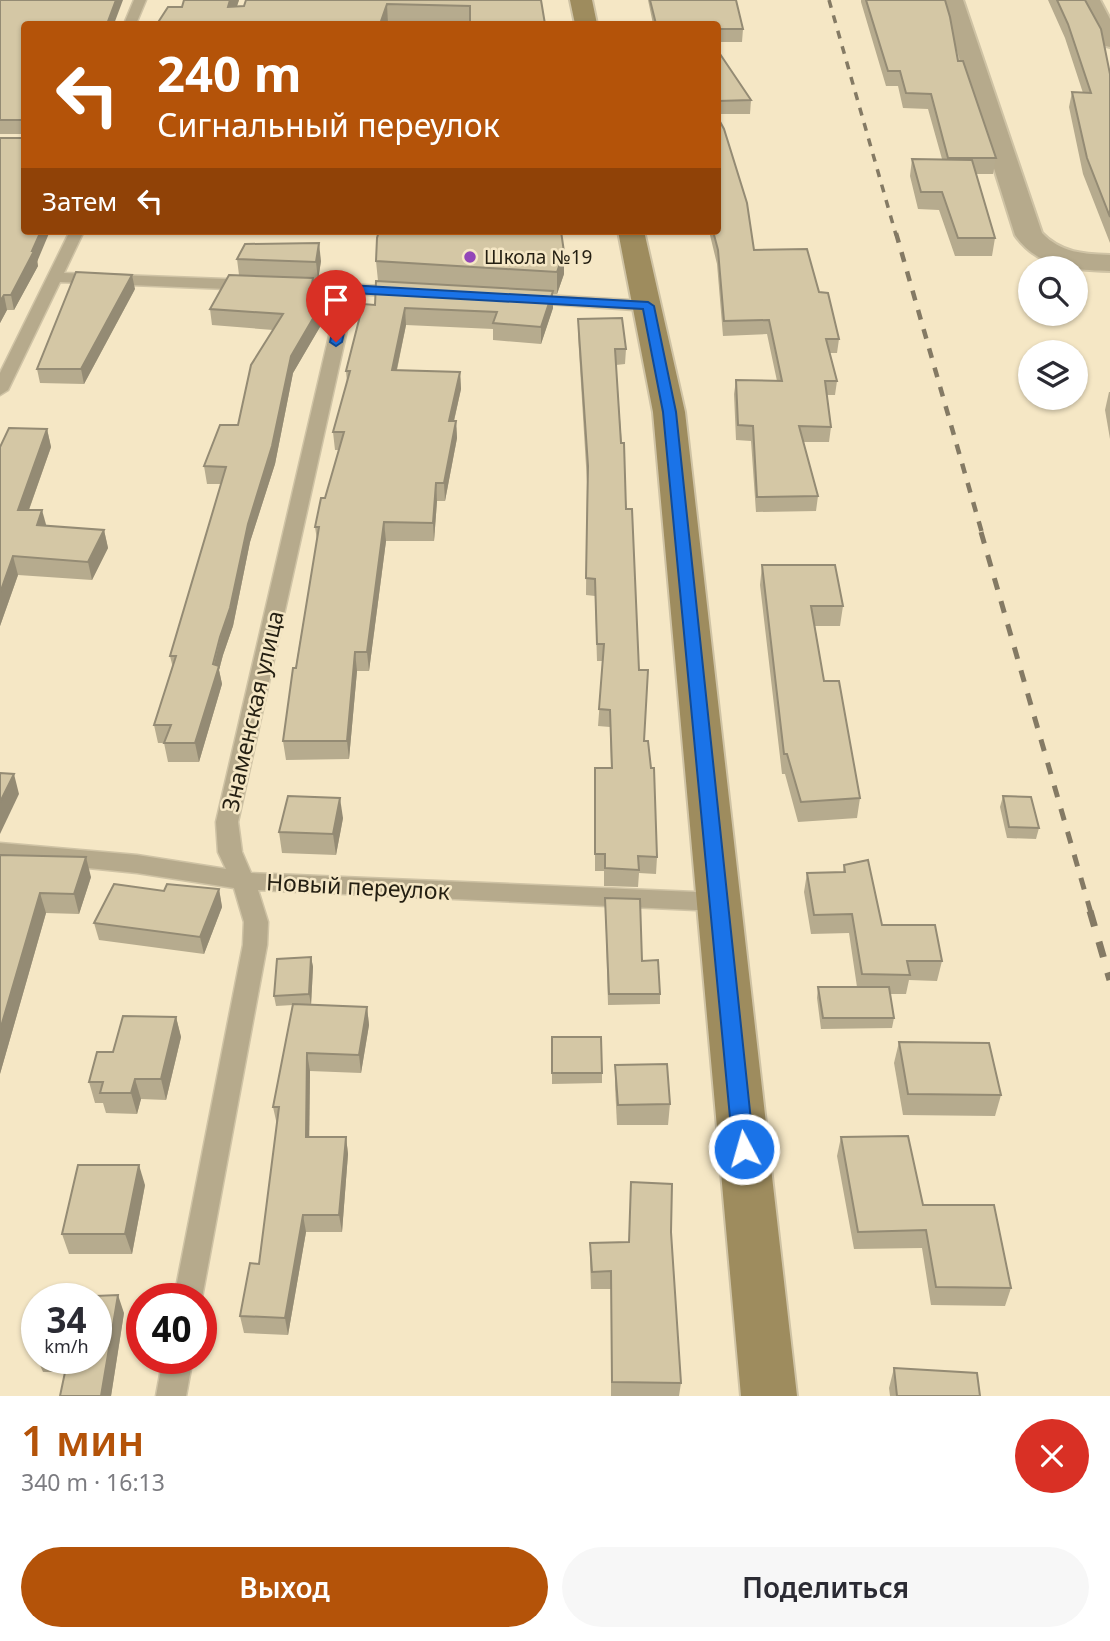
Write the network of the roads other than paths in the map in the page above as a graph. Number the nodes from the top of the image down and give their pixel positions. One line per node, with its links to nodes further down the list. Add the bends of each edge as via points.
1 (140, 0): 5 (lane)
2 (581, 0): 6 (street)
3 (952, 0): 10 (street, via 1029,235 1055,257)
4 (1088, 0): 7 (street)
5 (132, 21)
6 (585, 21)
7 (1110, 40)
8 (75, 235): 11 (lane)
9 (632, 235): 15 (street)
10 (1110, 263)
11 (53, 277): 12 (lane); 16 (lane)
12 (348, 289): 13 (lane); 18 (lane, Знаменская улица, via 227,822 230,852)
13 (416, 293)
14 (512, 298): 15 (lane)
15 (648, 306): 19 (street, via 669,412)
16 (0, 390)
17 (0, 851): 18 (lane, Новый переулок, via 137,864)
18 (244, 881): 19 (lane, Новый переулок); 20 (lane, Знаменская улица, via 256,922 255,945)
19 (718, 902): 23 (street)
20 (192, 1283)
21 (175, 1374): 22 (lane)
22 (171, 1396)
23 (769, 1396)

